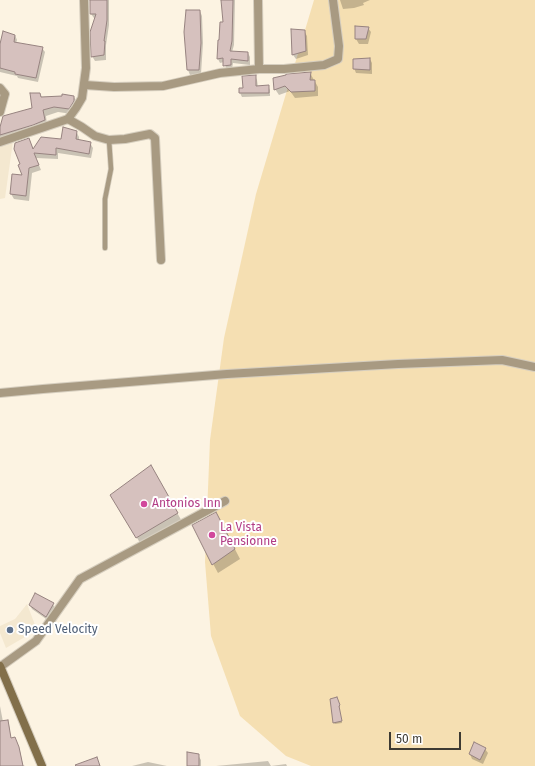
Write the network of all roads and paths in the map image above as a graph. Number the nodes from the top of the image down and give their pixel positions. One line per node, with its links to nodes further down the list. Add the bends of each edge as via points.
1 (84, 0): 5 (street)
2 (258, 0): 4 (street)
3 (333, 0): 4 (street, via 340,46 338,59 324,65)
4 (258, 69): 5 (street, via 220,73 163,86)
5 (84, 85): 8 (street, via 82,98)
6 (0, 88): 7 (street, via 5,94)
7 (0, 112)
8 (68, 119): 9 (street, via 95,136); 10 (street)
9 (109, 140): 11 (lane, via 111,169 105,200); 12 (street, via 150,134 155,138)
10 (0, 142)
11 (105, 248)
12 (161, 260)
13 (535, 367): 14 (street, via 502,360 398,364 227,374)
14 (0, 393)
15 (225, 501): 16 (street, via 80,579 36,641)
16 (0, 667): 17 (main road)
17 (42, 766)

